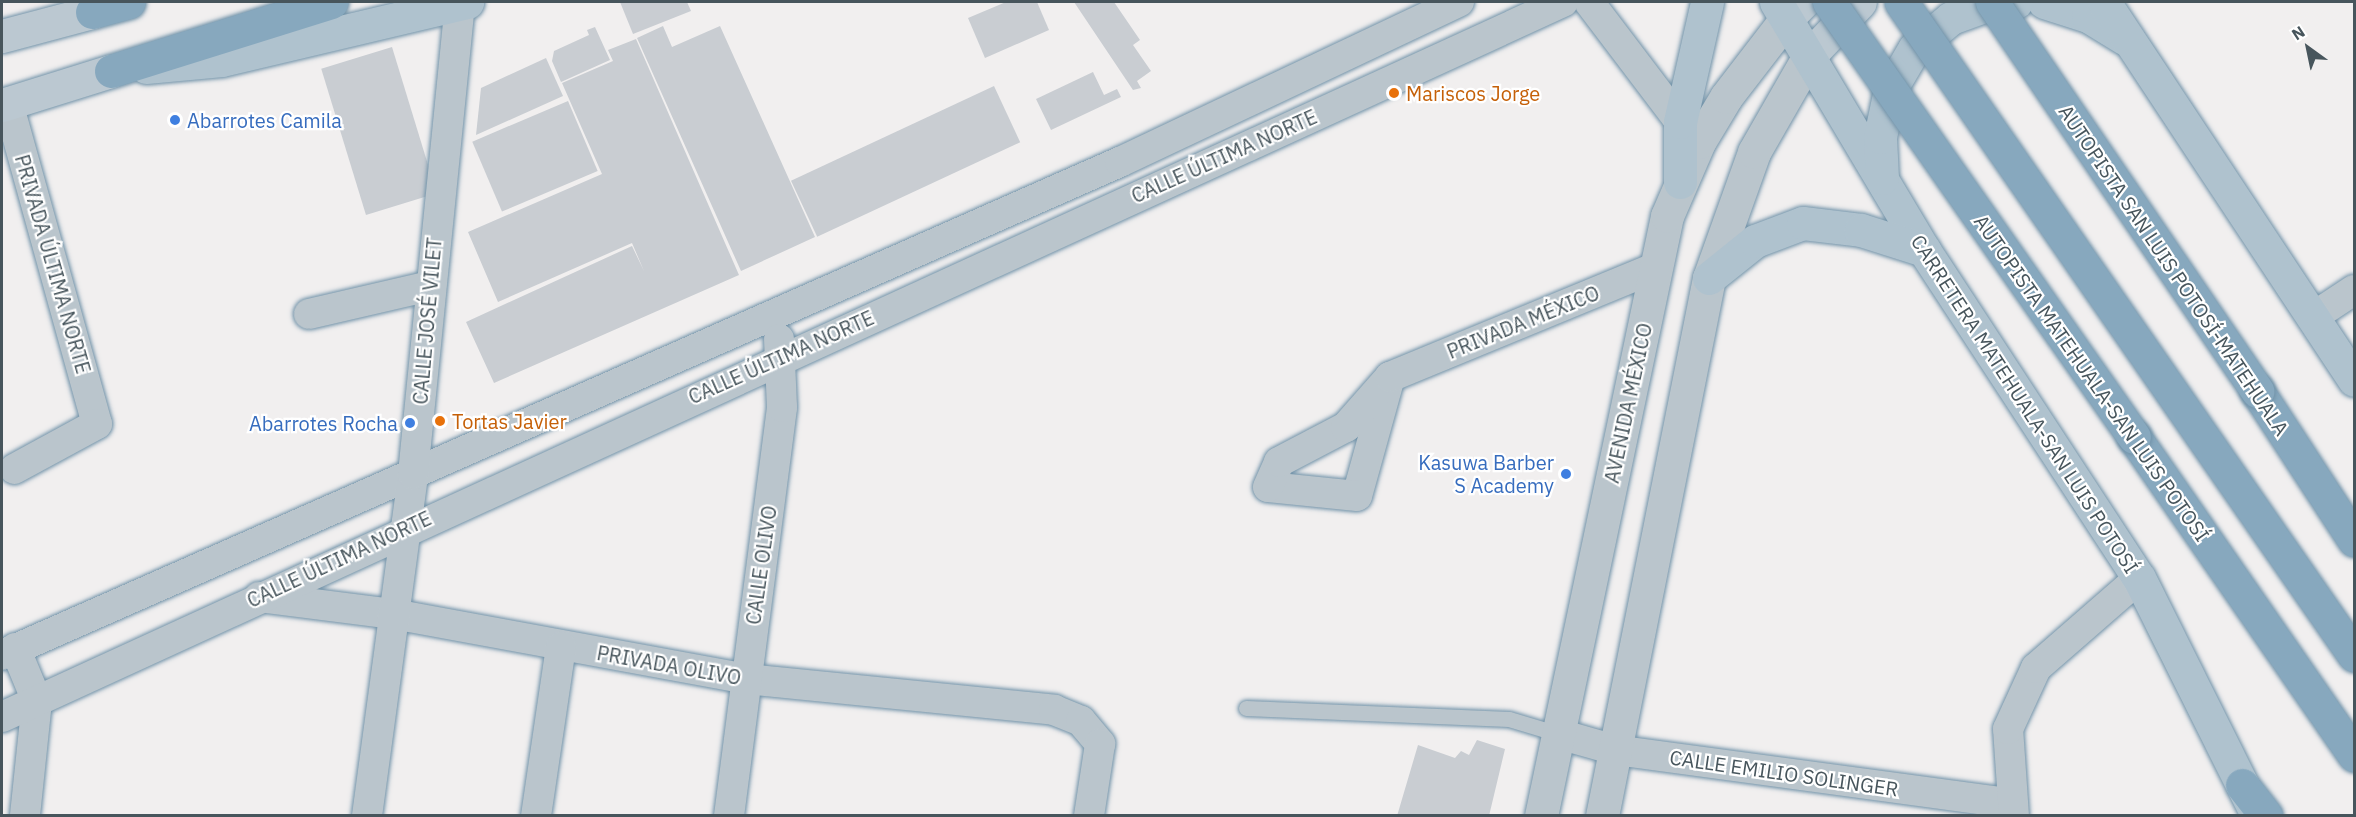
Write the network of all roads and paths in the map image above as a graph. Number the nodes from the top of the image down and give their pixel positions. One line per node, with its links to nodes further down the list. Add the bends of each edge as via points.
1 (129, 2): 15 (highway)
2 (331, 2): 20 (highway)
3 (1459, 2): 31 (street, CALLE ÚLTIMA NORTE, via 1171,138)
4 (1589, 2): 22 (street)
5 (1707, 2): 22 (main road)
6 (1829, 2): 54 (highway, AUTOPISTA MATEHUALA-SAN LUIS POTOSÍ, bridge)
7 (1860, 2): 19 (main road)
8 (1900, 2): 47 (highway, bridge)
9 (1992, 2): 36 (highway, AUTOPISTA SAN LUIS POTOSÍ-MATEHUALA, bridge)
10 (2016, 2): 24 (main road, via 1995,2 1951,18 1914,49 1890,90 1880,136)
11 (2044, 2): 18 (main road, via 2088,16)
12 (2104, 2): 18 (main road)
13 (463, 3): 20 (main road, via 222,60); 28 (street, CALLE JOSÉ VILET)
14 (1547, 5): 33 (street, CALLE ÚLTIMA NORTE)
15 (100, 7): 17 (main road)
16 (1788, 7): 19 (main road, CARRETERA MATEHUALA-SAN LUIS POTOSÍ); 23 (street, AVENIDA MÉXICO, via 1726,97)
17 (2, 36)
18 (2130, 42): 32 (main road)
19 (1809, 56): 24 (main road, CARRETERA MATEHUALA-SAN LUIS POTOSÍ); 27 (street, via 1754,152)
20 (111, 71): 21 (main road)
21 (5, 104): 37 (street, PRIVADA ÚLTIMA NORTE, via 97,424)
22 (1680, 122): 23 (main road)
23 (1680, 182): 26 (street, AVENIDA MÉXICO, via 1667,216)
24 (1882, 182): 25 (main road, CARRETERA MATEHUALA-SAN LUIS POTOSÍ)
25 (1924, 250): 27 (main road, via 1861,230 1803,223 1755,241); 42 (main road, CARRETERA MATEHUALA-SAN LUIS POTOSÍ)
26 (1657, 267): 34 (street, PRIVADA MÉXICO); 52 (street, AVENIDA MÉXICO)
27 (1709, 278): 53 (street)
28 (430, 286): 30 (street); 38 (street, CALLE JOSÉ VILET)
29 (2355, 290): 32 (street)
30 (309, 314)
31 (775, 315): 33 (street, CALLE OLIVO); 38 (street, CALLE ÚLTIMA NORTE)
32 (2313, 317): 35 (main road)
33 (783, 356): 40 (street, CALLE ÚLTIMA NORTE); 48 (street, CALLE OLIVO, via 782,407)
34 (1390, 377): 34 (street, PRIVADA MÉXICO, via 1346,427 1279,462 1268,487 1357,496)
35 (2355, 380)
36 (2257, 391): 39 (highway); 41 (highway, AUTOPISTA SAN LUIS POTOSÍ-MATEHUALA)
37 (14, 469)
38 (413, 474): 40 (street, CALLE JOSÉ VILET); 46 (street, CALLE ÚLTIMA NORTE)
39 (2355, 513)
40 (405, 529): 43 (street, CALLE ÚLTIMA NORTE); 44 (street, CALLE JOSÉ VILET)
41 (2355, 540)
42 (2139, 578): 55 (main road, CARRETERA MATEHUALA-SAN LUIS POTOSÍ); 56 (street, via 2036,668 2008,729)
43 (259, 597): 44 (street, PRIVADA OLIVO); 49 (street, CALLE ÚLTIMA NORTE)
44 (393, 614): 45 (street, PRIVADA OLIVO); 58 (street, CALLE JOSÉ VILET)
45 (561, 647): 48 (street, PRIVADA OLIVO); 59 (street)
46 (8, 651): 49 (street)
47 (2355, 656)
48 (746, 679): 60 (street, CALLE OLIVO); 61 (street, PRIVADA OLIVO, via 1053,710 1080,721 1100,744)
49 (38, 700): 51 (street, CALLE ÚLTIMA NORTE); 57 (street)
50 (1246, 708): 52 (lane, via 1509,719)
51 (2, 717)
52 (1559, 734): 53 (street, CALLE EMILIO SOLINGER); 62 (street, AVENIDA MÉXICO)
53 (1615, 750): 56 (street, CALLE EMILIO SOLINGER); 63 (street)
54 (2355, 755)
55 (2242, 785): 64 (main road, CARRETERA MATEHUALA-SAN LUIS POTOSÍ); 65 (highway)
56 (2013, 810)
57 (25, 816)
58 (367, 816)
59 (536, 816)
60 (729, 816)
61 (1089, 816)
62 (1541, 816)
63 (1602, 816)
64 (2257, 816)
65 (2266, 816)

